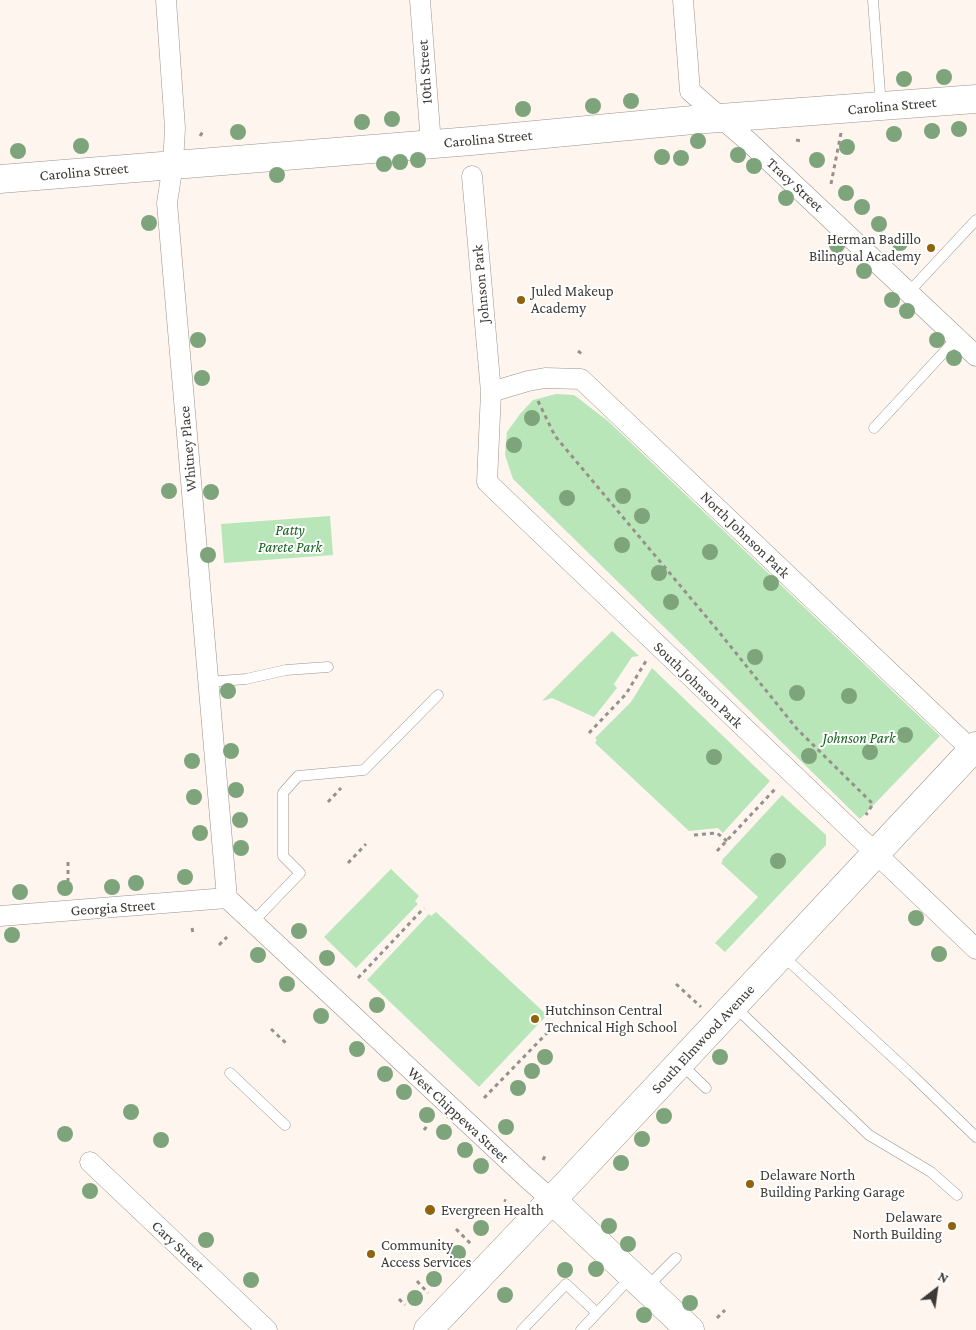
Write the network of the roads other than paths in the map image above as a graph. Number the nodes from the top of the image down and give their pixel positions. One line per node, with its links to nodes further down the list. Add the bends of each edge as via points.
1 (166, 0): 9 (street, Whitney Place, via 175,128)
2 (420, 0): 8 (street, 10th Street)
3 (683, 0): 7 (street, Tracy Street, via 690,90)
4 (873, 0): 6 (lane)
5 (976, 99): 6 (main road, Carolina Street)
6 (882, 107): 7 (main road, Carolina Street)
7 (723, 118): 8 (main road, Carolina Street); 13 (street, Tracy Street)
8 (431, 144): 9 (main road, Carolina Street)
9 (173, 164): 11 (main road, Carolina Street); 19 (street, Whitney Place, via 167,203)
10 (472, 176): 16 (street, Johnson Park)
11 (0, 178)
12 (976, 220): 13 (lane)
13 (909, 292): 14 (street, Tracy Street)
14 (958, 338): 15 (street, Tracy Street); 17 (lane)
15 (976, 356)
16 (491, 392): 21 (street, North Johnson Park, via 528,380 581,379); 22 (street, South Johnson Park, via 486,482)
17 (874, 428)
18 (328, 667): 19 (lane)
19 (208, 682): 23 (street, Whitney Place)
20 (438, 695): 25 (lane, via 364,770 298,776 283,793 283,856 300,873)
21 (975, 750): 22 (main road, South Elmwood Avenue)
22 (874, 854): 26 (street, South Johnson Park); 27 (main road, South Elmwood Avenue)
23 (227, 898): 24 (street, Georgia Street); 25 (street, West Chippewa Street)
24 (0, 916)
25 (252, 922): 36 (street, West Chippewa Street)
26 (976, 950)
27 (781, 954): 28 (main road, South Elmwood Avenue); 33 (lane)
28 (734, 1005): 29 (main road, South Elmwood Avenue); 35 (lane, via 870,1135 931,1172)
29 (680, 1063): 31 (lane); 36 (main road, South Elmwood Avenue)
30 (230, 1073): 32 (lane)
31 (706, 1088)
32 (285, 1125)
33 (976, 1137)
34 (90, 1162): 40 (street, Cary Street)
35 (958, 1195)
36 (552, 1200): 38 (main road, West Chippewa Street); 41 (main road, South Elmwood Avenue)
37 (676, 1258): 38 (lane)
38 (639, 1282): 39 (lane); 44 (main road, West Chippewa Street)
39 (597, 1313): 42 (lane, via 566,1284); 43 (lane)
40 (267, 1330)
41 (428, 1330)
42 (522, 1330)
43 (581, 1330)
44 (690, 1330)

